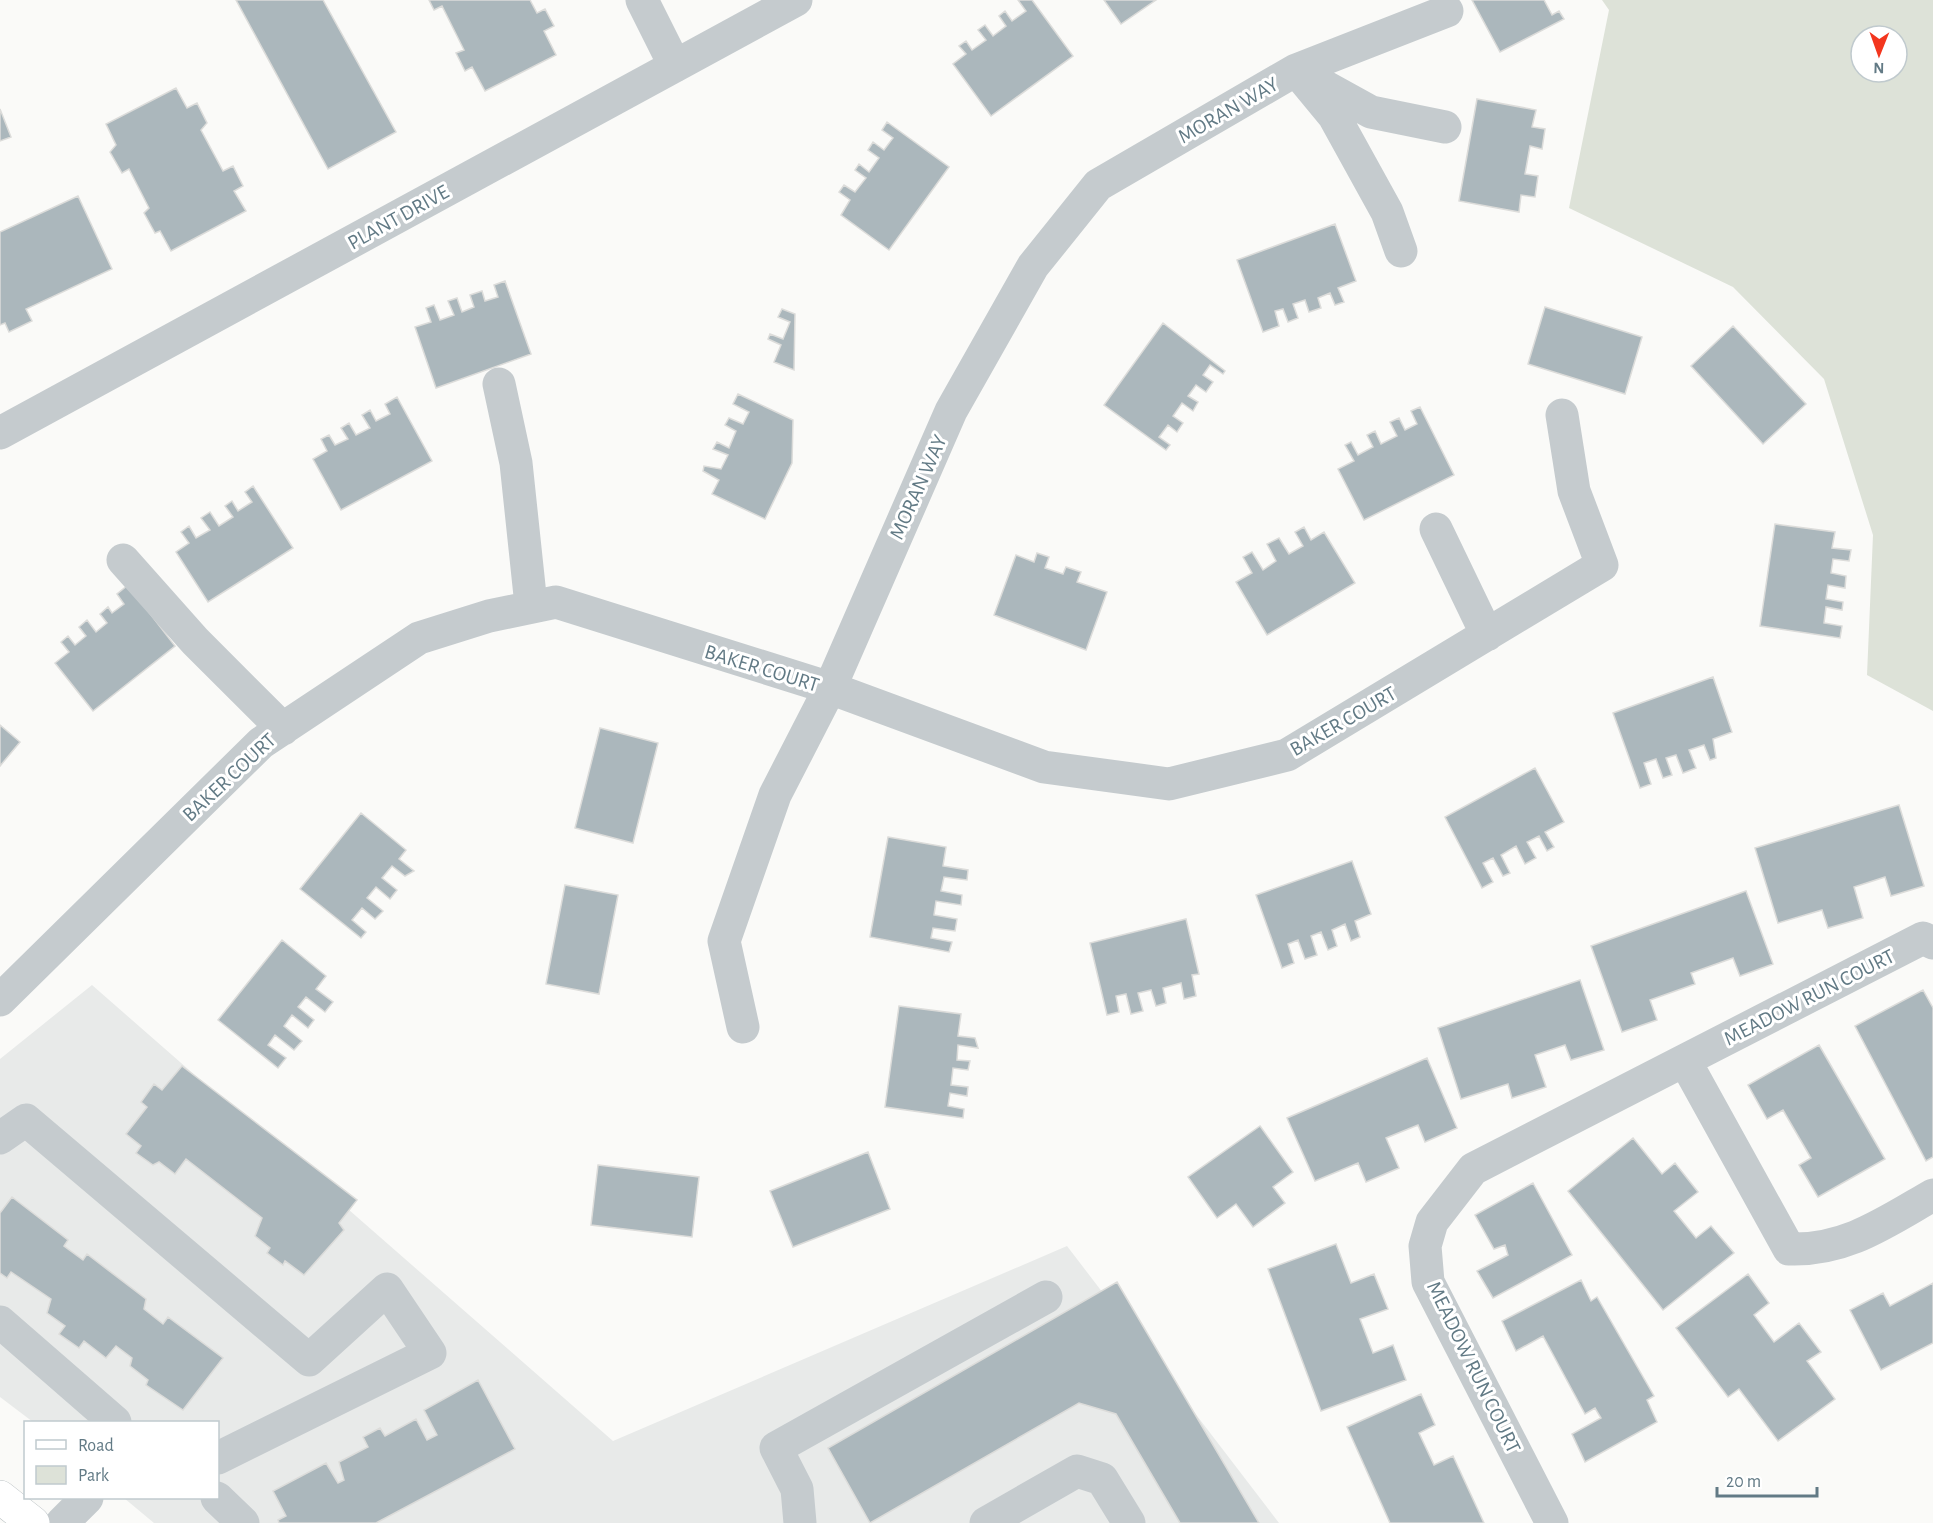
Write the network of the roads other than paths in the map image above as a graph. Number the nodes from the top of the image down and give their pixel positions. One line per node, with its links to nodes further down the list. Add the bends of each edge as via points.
1 (642, 0): 4 (street)
2 (796, 0): 4 (street, PLANT DRIVE)
3 (1448, 11): 5 (street, MORAN WAY)
4 (675, 66): 10 (street, PLANT DRIVE)
5 (1296, 70): 6 (street, via 1371,112); 7 (street, via 1334,116 1387,212); 15 (street, MORAN WAY, via 1098,185 1033,266 951,411)
6 (1445, 127)
7 (1401, 250)
8 (500, 384): 13 (street, via 516,464)
9 (1562, 415): 14 (street, BAKER COURT, via 1574,491 1602,566)
10 (0, 433)
11 (1436, 529): 14 (street)
12 (123, 560): 16 (street, via 195,641)
13 (531, 605): 15 (street, BAKER COURT, via 556,602); 16 (street, BAKER COURT, via 419,638)
14 (1487, 635): 15 (street, BAKER COURT, via 1287,755 1169,784 1044,767)
15 (830, 688): 19 (street, MORAN WAY, via 775,795 724,941)
16 (283, 729): 18 (street, BAKER COURT, via 261,743)
17 (1933, 943): 20 (street, MEADOW RUN COURT, via 1923,938)
18 (4, 989)
19 (743, 1027)
20 (1685, 1060): 22 (street, via 1789,1249 1813,1250 1854,1240); 38 (street, MEADOW RUN COURT, via 1473,1169 1432,1222 1425,1246 1428,1282)
21 (0, 1138): 25 (street, via 26,1120)
22 (1933, 1195)
23 (1046, 1297): 35 (street, via 776,1448 797,1489)
24 (0, 1322): 27 (street)
25 (309, 1360): 26 (street); 26 (street, via 387,1289 430,1353)
26 (304, 1415): 28 (street)
27 (114, 1421)
28 (219, 1458)
29 (0, 1497): 32 (main road)
30 (85, 1499): 33 (street)
31 (219, 1499): 34 (street)
32 (33, 1523)
33 (62, 1523)
34 (243, 1523)
35 (800, 1523)
36 (986, 1523): 37 (street, via 1077,1471 1102,1479)
37 (1129, 1523)
38 (1552, 1523)

